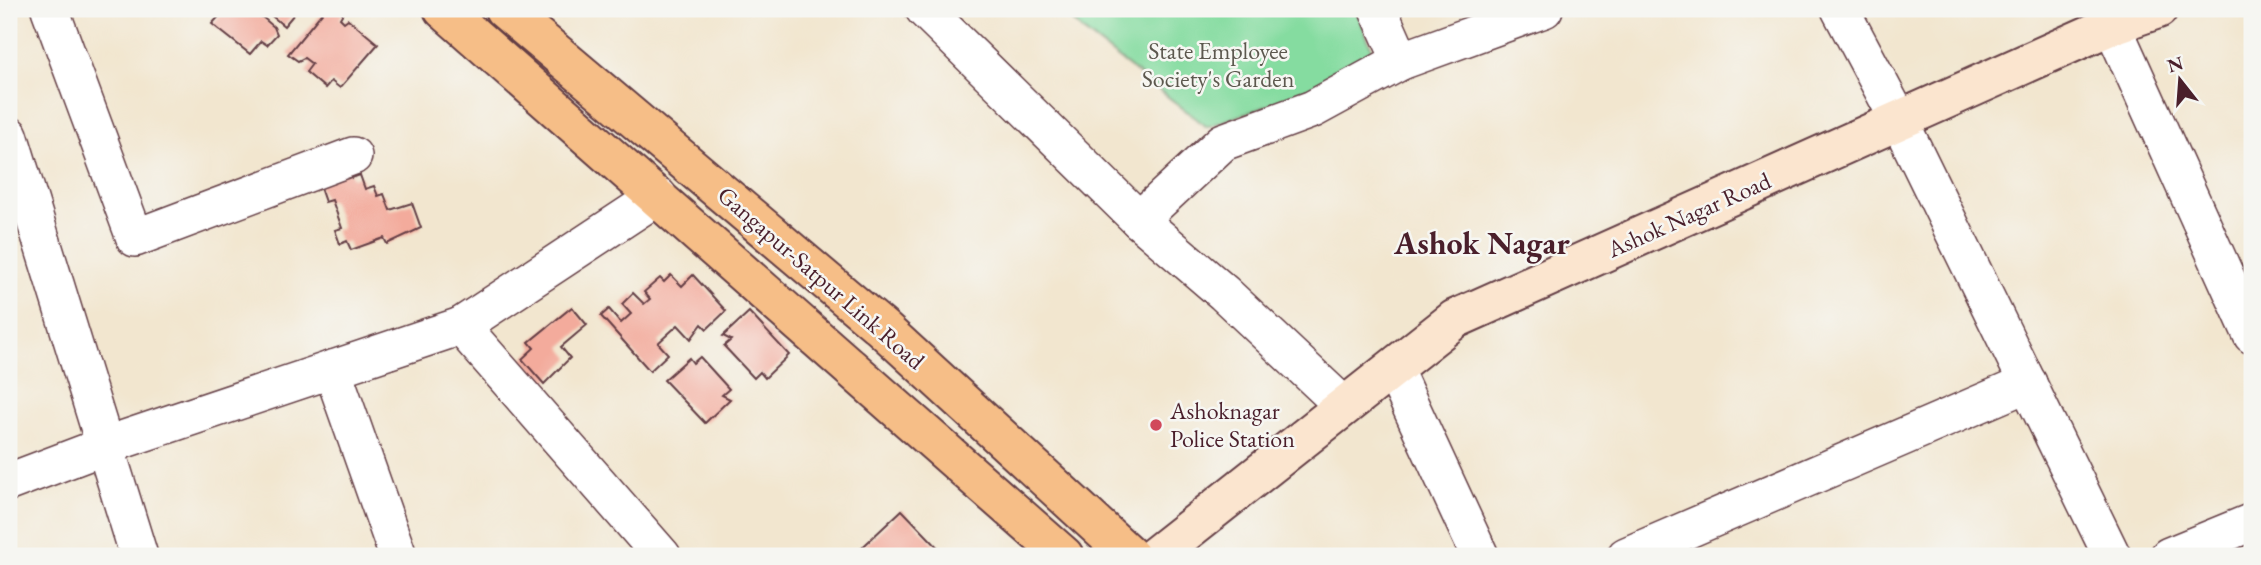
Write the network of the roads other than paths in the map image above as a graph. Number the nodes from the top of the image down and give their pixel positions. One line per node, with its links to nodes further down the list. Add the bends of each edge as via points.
1 (50, 9): 13 (street, via 135,238)
2 (443, 9): 14 (main road, Gangapur-Satpur Link Road)
3 (504, 9): 29 (main road, Gangapur-Satpur Link Road, via 882,328)
4 (924, 9): 15 (street)
5 (1378, 9): 10 (street)
6 (1544, 9): 10 (street)
7 (1840, 9): 11 (street)
8 (2158, 9): 9 (street, Ashok Nagar Road)
9 (2112, 24): 11 (street, Ashok Nagar Road); 16 (street)
10 (1401, 61): 15 (street, via 1313,109 1223,142)
11 (1900, 122): 18 (street, Ashok Nagar Road, via 1455,319); 20 (street)
12 (9, 135): 22 (street)
13 (352, 156)
14 (658, 195): 17 (street); 28 (main road, Gangapur-Satpur Link Road)
15 (1139, 220): 21 (street)
16 (2249, 318)
17 (461, 326): 19 (street); 27 (street)
18 (1393, 368): 21 (street, Ashok Nagar Road); 31 (street)
19 (332, 369): 22 (street); 26 (street)
20 (2028, 383): 32 (street); 33 (street)
21 (1344, 406): 30 (street, Ashok Nagar Road)
22 (104, 446): 23 (street); 25 (street)
23 (9, 482)
24 (2252, 522): 34 (street)
25 (139, 556)
26 (398, 556)
27 (662, 556)
28 (1064, 556)
29 (1130, 556)
30 (1155, 556)
31 (1480, 556)
32 (1626, 556)
33 (2112, 556)
34 (2169, 556)

